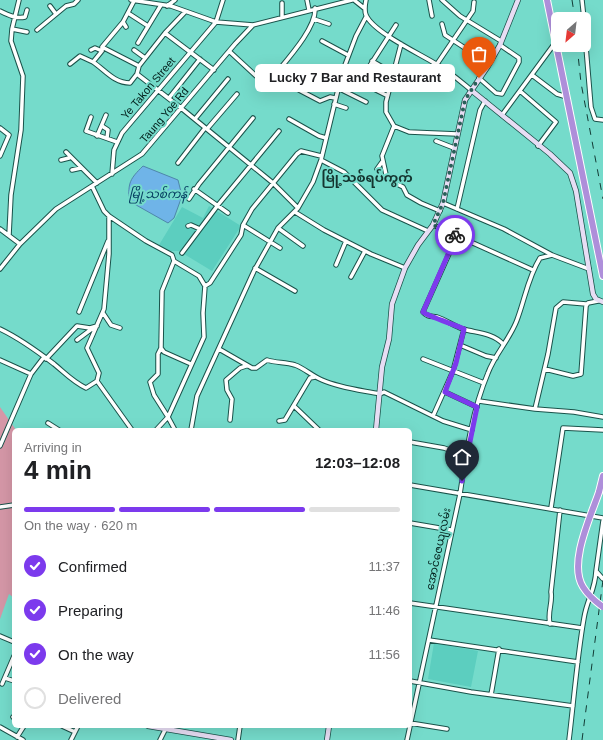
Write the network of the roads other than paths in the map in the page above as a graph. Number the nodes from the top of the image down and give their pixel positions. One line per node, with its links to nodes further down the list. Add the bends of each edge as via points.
1 (19, 0): 32 (street)
2 (78, 0): 28 (street)
3 (133, 0): 17 (street); 29 (street)
4 (176, 0): 19 (street); 22 (street)
5 (223, 0): 37 (street)
6 (308, 0): 24 (street)
7 (353, 0): 14 (street); 21 (street)
8 (366, 0): 21 (street)
9 (429, 0): 31 (street)
10 (442, 0): 35 (street)
11 (518, 0): 53 (street)
12 (547, 0): 38 (highway)
13 (582, 0): 27 (street)
14 (335, 2): 20 (street)
15 (474, 2): 35 (street, via 473,11)
16 (282, 3): 33 (street)
17 (161, 4): 19 (street); 43 (street)
18 (50, 6): 28 (street)
19 (167, 6): 22 (street)
20 (316, 8): 24 (street); 34 (street)
21 (364, 8): 30 (street)
22 (180, 9): 26 (street)
23 (27, 10): 32 (street, via 25,18)
24 (309, 10): 33 (street)
25 (1, 12): 32 (street)
26 (185, 12): 37 (street); 48 (street)
27 (583, 12)
28 (56, 14): 46 (street)
29 (128, 14): 36 (street); 43 (street)
30 (366, 16): 49 (street); 64 (street)
31 (432, 16)
32 (14, 17): 45 (street)
33 (282, 17): 41 (street)
34 (314, 19): 39 (street); 75 (street)
35 (466, 20): 50 (street); 53 (street)
36 (123, 22): 44 (street); 55 (street)
37 (216, 22): 41 (street); 59 (street, Ye Takon Street)
38 (551, 22)
39 (329, 24)
40 (442, 24): 50 (street, via 444,34)
41 (253, 25): 60 (street, Taung Yoe Rd)
42 (396, 25): 49 (street)
43 (148, 26): 52 (street)
44 (126, 27)
45 (12, 29): 47 (street); 152 (street, via 11,41 23,76 21,130 11,194)
46 (37, 30)
47 (27, 32)
48 (165, 33): 59 (street); 65 (street)
49 (388, 36): 54 (street); 67 (street)
50 (453, 40): 63 (street); 70 (street)
51 (322, 41): 64 (street)
52 (138, 43)
53 (500, 43): 80 (street); 80 (street, via 519,58 502,94 496,93)
54 (401, 44): 70 (street); 90 (street)
55 (102, 49): 57 (street); 68 (street); 71 (street)
56 (551, 49): 79 (street)
57 (91, 50)
58 (134, 50): 65 (street)
59 (190, 51): 66 (street); 85 (street, Ye Takon Street)
60 (229, 51): 74 (street, Taung Yoe Rd); 75 (street, via 256,76 269,82)
61 (557, 52): 91 (highway)
62 (586, 52): 105 (street, via 591,107 595,119)
63 (474, 54)
64 (348, 55): 76 (street)
65 (145, 58): 71 (street)
66 (200, 59): 74 (street); 92 (street)
67 (372, 61): 73 (street); 83 (street)
68 (93, 62): 69 (street, via 80,56); 77 (street, via 115,81 130,84)
69 (70, 64)
70 (437, 64): 87 (street)
71 (139, 66): 77 (street)
72 (312, 67): 82 (street)
73 (384, 68)
74 (214, 70): 97 (street, Taung Yoe Rd)
75 (278, 71): 78 (street)
76 (342, 73): 82 (street); 83 (street)
77 (137, 74): 85 (street)
78 (292, 75)
79 (532, 75): 88 (street); 91 (street, via 557,94)
80 (479, 78): 87 (street)
81 (228, 79): 103 (street)
82 (340, 80): 84 (street)
83 (360, 81): 90 (street)
84 (338, 88): 93 (street); 95 (street)
85 (158, 90): 92 (street); 116 (street, Ye Takon Street)
86 (299, 90): 93 (street, via 320,101)
87 (471, 90): 94 (street); 111 (street, via 465,100)
88 (520, 91): 100 (street); 118 (street, via 556,122)
89 (237, 94): 109 (street)
90 (386, 95): 107 (street, via 386,112)
91 (567, 97): 170 (highway)
92 (169, 98): 97 (street)
93 (335, 98): 96 (street)
94 (485, 101): 100 (street); 140 (street, via 480,110)
95 (366, 102)
96 (334, 104): 98 (street); 114 (street)
97 (181, 108): 103 (street); 131 (street, Taung Yoe Rd, via 142,154)
98 (346, 108)
99 (106, 115): 106 (street)
100 (502, 115): 118 (street)
101 (90, 117): 112 (street, via 86,130)
102 (253, 118): 117 (street)
103 (195, 119): 109 (street)
104 (289, 120): 114 (street)
105 (603, 120)
106 (102, 126): 112 (street); 113 (street, via 108,130)
107 (394, 126): 111 (street, via 409,132); 125 (street)
108 (0, 128): 121 (street, via 9,135)
109 (206, 128): 117 (street); 126 (street)
110 (279, 131): 127 (street)
111 (457, 134): 119 (street)
112 (97, 136): 113 (street)
113 (107, 138): 116 (street)
114 (326, 138): 123 (street)
115 (436, 141): 119 (street)
116 (117, 142): 131 (street, Ye Takon Street, via 112,160)
117 (228, 146): 127 (street); 135 (street)
118 (538, 146): 168 (street, via 569,171 574,181)
119 (454, 148): 137 (street)
120 (66, 152): 122 (street)
121 (0, 155)
122 (70, 158): 124 (street); 128 (street)
123 (321, 158): 132 (street, via 301,151); 139 (street, via 313,182); 151 (street, via 344,172 382,210)
124 (61, 160)
125 (382, 162): 129 (street); 141 (street, via 387,179 403,187 407,195)
126 (178, 163)
127 (250, 164): 132 (street); 138 (street)
128 (81, 168): 130 (street); 133 (street)
129 (376, 169)
130 (72, 170)
131 (112, 174): 133 (street, Taung Yoe Rd)
132 (273, 183): 139 (street); 145 (street)
133 (96, 184): 134 (street, Taung Yoe Rd)
134 (92, 186): 144 (street); 157 (street, Taung Yoe Rd, via 56,209)
135 (194, 189): 136 (street); 138 (street)
136 (189, 199)
137 (443, 203): 140 (street); 141 (street)
138 (218, 205): 143 (street); 150 (street)
139 (298, 208): 142 (street)
140 (458, 209): 162 (street, via 504,229)
141 (440, 211): 146 (street)
142 (295, 212): 149 (street); 155 (street)
143 (228, 213)
144 (109, 216): 153 (street); 163 (street, via 172,255)
145 (242, 225): 156 (street); 172 (street, via 240,235 210,283)
146 (433, 225): 151 (street); 154 (street)
147 (188, 226): 150 (street)
148 (0, 228): 152 (street)
149 (278, 228): 156 (street); 158 (street)
150 (200, 229): 161 (street)
151 (428, 231): 167 (street)
152 (9, 235): 157 (street)
153 (110, 236): 176 (street); 177 (street)
154 (456, 236): 169 (street); 181 (street, via 423,312)
155 (346, 241): 160 (street); 164 (street)
156 (269, 242): 159 (street); 166 (street)
157 (20, 244): 165 (street, Taung Yoe Rd)
158 (303, 246)
159 (280, 248)
160 (365, 251): 167 (street); 171 (street)
161 (182, 253)
162 (552, 255): 168 (street); 169 (street, အောင်ဇေယျလမ်း, via 540,258)
163 (174, 261): 172 (street, via 199,276); 185 (street, via 162,291)
164 (336, 265)
165 (0, 268)
166 (255, 268): 173 (street); 186 (street)
167 (405, 268): 200 (street, via 392,304)
168 (589, 269): 174 (street, via 593,294)
169 (533, 270): 183 (street, အောင်ဇေယျလမ်း, via 516,322)
170 (603, 276)
171 (351, 277)
172 (205, 286): 191 (street, via 204,338)
173 (295, 291)
174 (601, 302): 175 (street)
175 (586, 304): 193 (street, via 566,301 558,305); 193 (street, via 581,374 573,376)
176 (79, 312)
177 (103, 314): 178 (street); 179 (street, via 111,325)
178 (96, 327): 182 (street); 187 (street, via 76,326); 197 (street, via 87,348 99,373)
179 (120, 328)
180 (0, 329): 187 (street)
181 (464, 329): 183 (street, via 499,339); 184 (street)
182 (77, 340)
183 (503, 344): 189 (street, အောင်ဇေယျလမ်း)
184 (460, 345): 189 (street); 194 (street)
185 (161, 348): 191 (street, via 164,352); 206 (street, via 158,354 158,374 150,382 154,395)
186 (219, 349): 192 (street); 215 (street, via 197,396)
187 (45, 358): 195 (street); 197 (street, via 76,384 86,388)
188 (422, 358): 194 (street)
189 (496, 358): 198 (street, အောင်ဇေယျလမ်း)
190 (0, 360): 195 (street)
191 (191, 364): 206 (street)
192 (247, 366): 196 (street, via 254,369 267,360 298,367); 208 (street, via 240,368 226,380 232,398)
193 (544, 369): 204 (street)
194 (453, 371): 198 (street); 199 (street)
195 (32, 374): 221 (street)
196 (314, 377): 200 (street, via 350,389); 202 (street, via 310,378)
197 (97, 381): 212 (street)
198 (484, 383): 201 (street, အောင်ဇေယျလမ်း)
199 (445, 392): 203 (street); 205 (street)
200 (380, 394): 205 (street, via 384,392); 217 (street)
201 (478, 401): 203 (street, အောင်ဇေယျလမ်း); 204 (street)
202 (294, 406): 209 (street, via 284,422); 216 (street)
203 (477, 407): 218 (street, အောင်ဇေယျလမ်း)
204 (535, 409): 207 (street)
205 (433, 416): 218 (street)
206 (168, 417): 213 (street); 214 (street)
207 (603, 417)
208 (230, 420)
209 (279, 421)
210 (48, 423): 211 (street)
211 (56, 428)
212 (131, 428)
213 (158, 428)
214 (174, 428)
215 (191, 428)
216 (317, 428)
217 (376, 428)
218 (472, 430): 222 (street, အောင်ဇေယျလမ်း)
219 (603, 430): 228 (street, via 563,428)
220 (412, 442): 222 (street, via 444,448)
221 (0, 446)
222 (466, 456): 225 (street, အောင်ဇေယျလမ်း)
223 (603, 476): 238 (highway, bridge, via 580,549 578,564 583,587)
224 (412, 485): 225 (street)
225 (460, 494): 228 (street); 233 (street, အောင်ဇေယျလမ်း)
226 (12, 505): 227 (street)
227 (0, 507)
228 (551, 508): 229 (street)
229 (560, 510): 230 (street); 239 (street, via 548,615)
230 (603, 518)
231 (603, 521): 234 (street)
232 (412, 523): 233 (street)
233 (451, 530): 237 (street, အောင်ဇေယျလမ်း)
234 (596, 571): 235 (street); 240 (street, via 595,588 586,606)
235 (603, 579)
236 (412, 603): 237 (street)
237 (436, 607): 239 (street); 242 (street, အောင်ဇေယျလမ်း)
238 (603, 607)
239 (550, 624): 240 (street)
240 (582, 628): 246 (street)
241 (0, 636): 243 (street)
242 (429, 640): 244 (street); 250 (street, အောင်ဇေယျလမ်း)
243 (12, 641)
244 (499, 650): 246 (street); 252 (street)
245 (12, 661): 247 (street)
246 (578, 662): 253 (street)
247 (5, 678): 248 (street); 251 (street)
248 (12, 680)
249 (412, 681): 250 (street)
250 (419, 682): 252 (street); 254 (street, အောင်ဇေယျလမ်း)
251 (2, 684)
252 (491, 695): 253 (street)
253 (573, 706): 275 (street)
254 (412, 714)
255 (412, 723): 264 (street)
256 (0, 727): 267 (street)
257 (23, 728): 267 (street)
258 (66, 728): 266 (street)
259 (77, 728): 266 (street)
260 (156, 728): 265 (street)
261 (240, 728): 272 (street)
262 (329, 728): 273 (street)
263 (409, 728): 274 (street, အောင်ဇေယျလမ်း)
264 (447, 729)
265 (165, 730): 270 (street); 271 (street)
266 (75, 732): 269 (street)
267 (17, 737): 268 (street)
268 (23, 740)
269 (71, 740)
270 (160, 740)
271 (231, 740)
272 (238, 740)
273 (328, 740)
274 (407, 740)
275 (569, 740)

